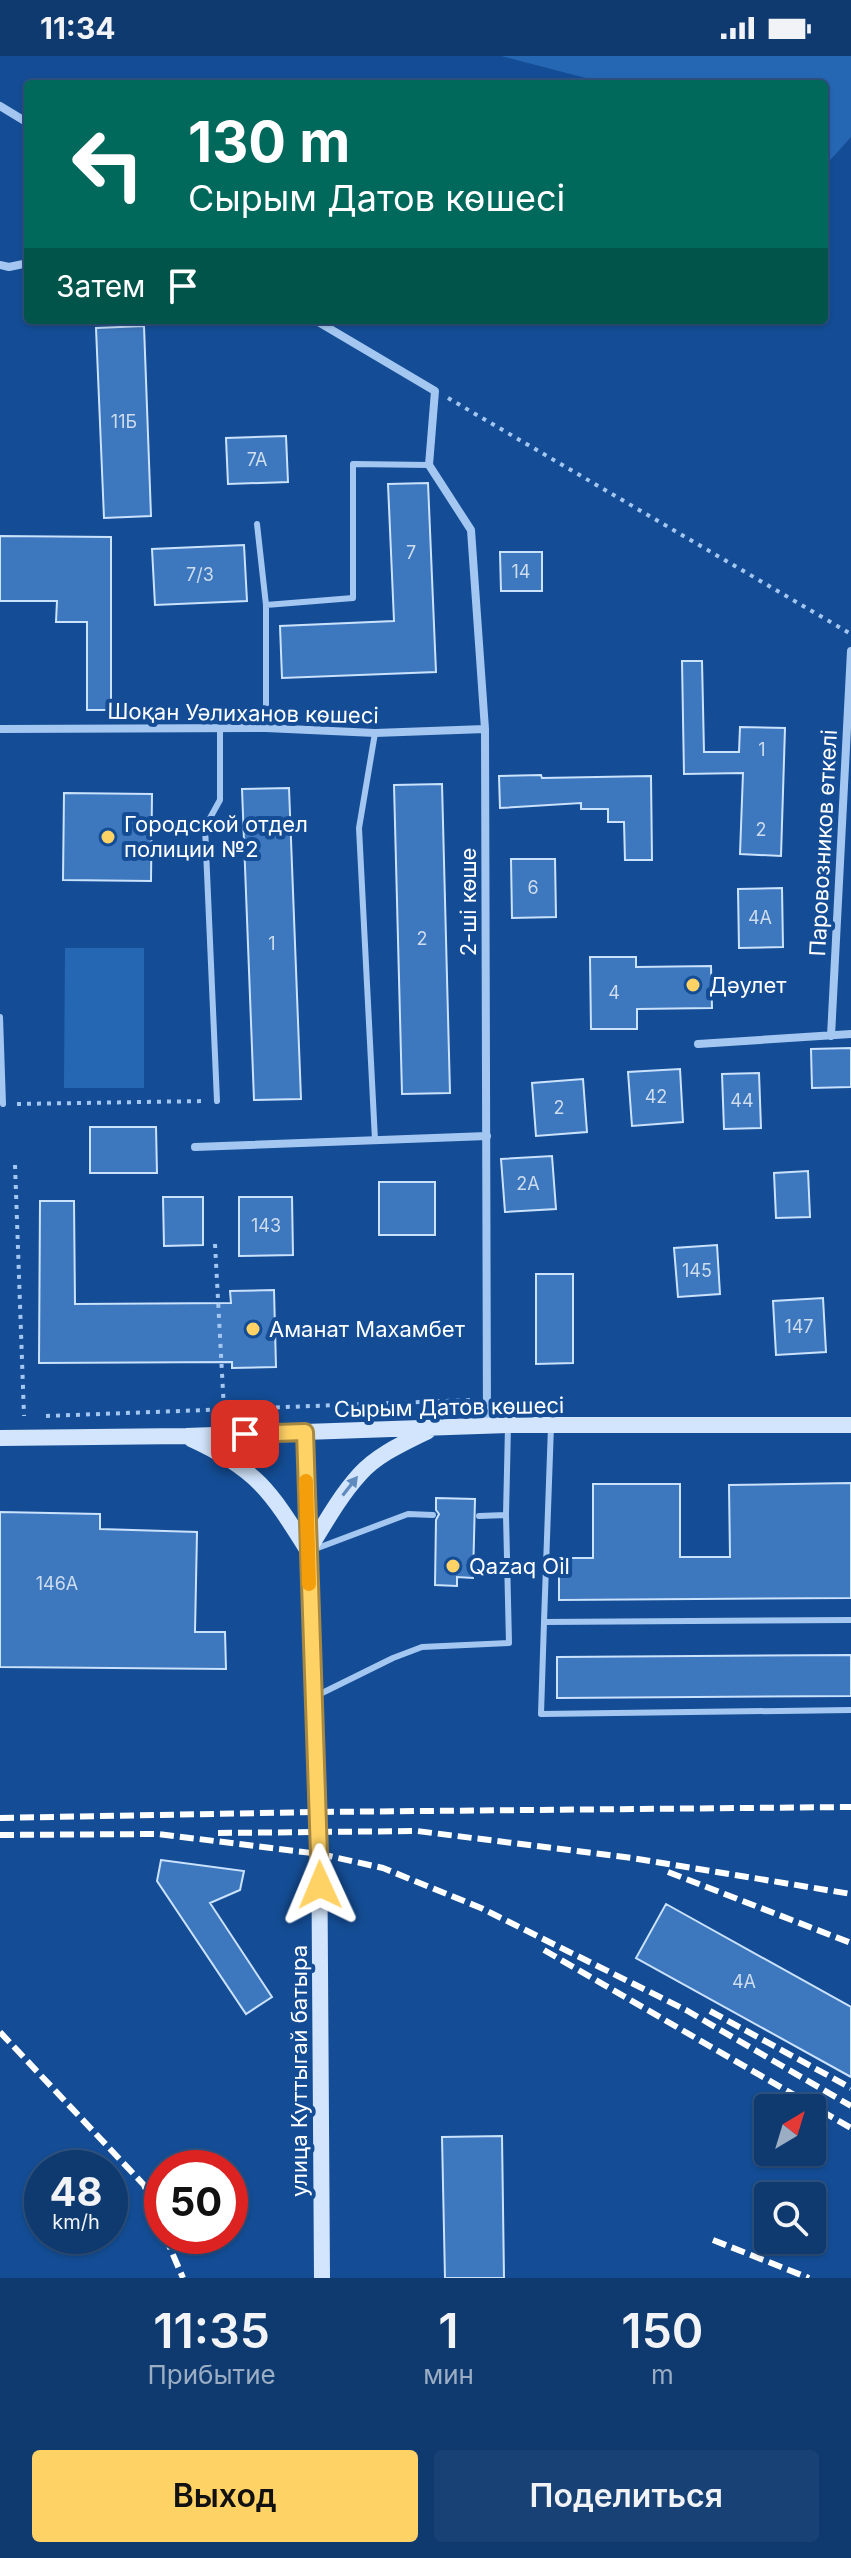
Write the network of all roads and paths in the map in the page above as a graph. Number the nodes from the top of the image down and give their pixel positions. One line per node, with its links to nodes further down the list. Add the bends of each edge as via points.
1 (0, 106): 2 (street)
2 (24, 121)
3 (24, 264): 4 (street)
4 (0, 265)
5 (322, 324): 6 (street)
6 (435, 391): 7 (street); 10 (path)
7 (429, 465): 9 (lane, via 353,464 353,598); 14 (street, 2-ші көше, via 471,530)
8 (257, 524): 9 (lane)
9 (266, 605): 12 (lane)
10 (851, 634)
11 (851, 651): 19 (street, Паровозников өткелі)
12 (266, 728): 15 (street, Шоқан Уәлиханов көшесі); 16 (street, Шоқан Уәлиханов көшесі)
13 (0, 729): 15 (street, Шоқан Уәлиханов көшесі)
14 (485, 729): 16 (street, Шоқан Уәлиханов көшесі); 23 (street, 2-ші көше)
15 (220, 730): 21 (lane, via 220,800 205,827)
16 (375, 733): 24 (lane, via 359,828)
17 (0, 1017): 22 (lane)
18 (851, 1034): 19 (street)
19 (831, 1036): 20 (street)
20 (698, 1044)
21 (217, 1101): 22 (path)
22 (3, 1104)
23 (487, 1136): 24 (street); 28 (street, 2-ші көше)
24 (375, 1140): 25 (street)
25 (195, 1147)
26 (15, 1165): 31 (path, via 24,1416)
27 (215, 1244): 29 (path)
28 (487, 1399): 29 (path); 35 (street, 2-ші көше)
29 (224, 1410): 30 (path)
30 (39, 1416)
31 (12, 1417)
32 (508, 1425): 34 (main road, Сырым Датов көшесі); 35 (main road, Сырым Датов көшесі); 41 (lane)
33 (851, 1425): 34 (main road, Сырым Датов көшесі)
34 (551, 1426): 45 (lane)
35 (487, 1427): 36 (main road, Сырым Датов көшесі)
36 (432, 1428): 37 (main road, Сырым Датов көшесі); 43 (main road, one-way to 36, via 361,1472)
37 (305, 1432): 38 (main road, Сырым Датов көшесі); 43 (main road, улица Куттыгай батыра)
38 (186, 1436): 39 (main road, Сырым Датов көшесі); 43 (main road, via 226,1454 253,1474)
39 (0, 1438)
40 (433, 1515): 43 (lane, via 408,1514)
41 (506, 1515): 42 (lane); 46 (lane, via 509,1643 422,1647)
42 (479, 1516)
43 (308, 1551): 46 (main road, улица Куттыгай батыра)
44 (851, 1620): 45 (lane)
45 (544, 1622): 47 (lane, via 541,1714)
46 (313, 1697): 48 (main road, улица Куттыгай батыра, via 319,1812)
47 (851, 1710)
48 (322, 2278)

